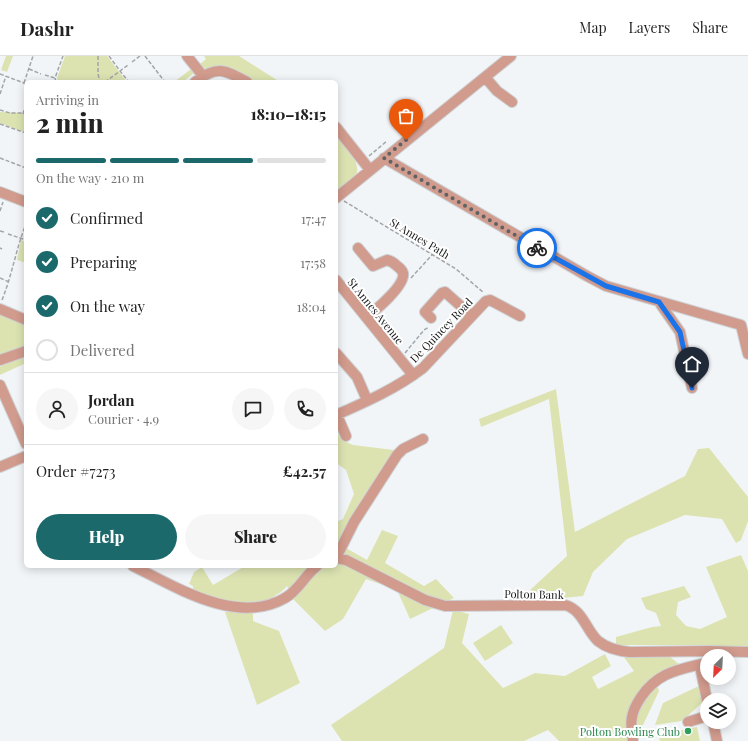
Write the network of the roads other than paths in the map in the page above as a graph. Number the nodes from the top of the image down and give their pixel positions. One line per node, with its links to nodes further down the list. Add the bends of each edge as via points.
1 (187, 56): 4 (street)
2 (511, 56): 3 (street)
3 (485, 77): 6 (street, via 497,91); 8 (street)
4 (199, 79): 5 (street, via 218,70)
5 (243, 80)
6 (512, 102)
7 (338, 130): 9 (street)
8 (384, 158): 9 (street); 15 (street, via 606,286)
9 (370, 170): 11 (street)
10 (0, 192): 12 (street)
11 (338, 196)
12 (24, 201)
13 (358, 248): 19 (street, via 373,266 382,261 392,261 403,273 402,281 382,304)
14 (340, 293): 19 (street, St Annes Avenue)
15 (659, 302): 22 (street, via 741,325); 29 (street, via 680,332)
16 (1, 305): 21 (street)
17 (472, 316): 18 (street, De Quincey Road, via 490,300); 20 (street, via 445,292 425,312); 27 (street, De Quincey Road)
18 (520, 316)
19 (366, 317): 27 (street, St Annes Avenue)
20 (431, 318)
21 (24, 319)
22 (745, 329): 24 (street)
23 (24, 352): 26 (street)
24 (748, 354)
25 (338, 355): 30 (street, via 357,378)
26 (0, 360)
27 (413, 376): 30 (street, De Quincey Road)
28 (0, 385): 34 (street)
29 (692, 388)
30 (367, 400): 31 (street, De Quincey Road)
31 (338, 414)
32 (338, 419): 33 (street)
33 (346, 436)
34 (24, 439)
35 (423, 439): 38 (street, via 397,455 354,522)
36 (24, 457): 37 (street)
37 (0, 467)
38 (338, 554)
39 (338, 558): 42 (street, Polton Bank, via 346,560 425,600 445,606 565,605 580,614 597,640 620,651)
40 (137, 568): 41 (street, via 204,600 236,607 251,607 265,606 286,598)
41 (315, 568)
42 (748, 653): 43 (street)
43 (736, 656)
44 (700, 665): 48 (street, via 666,674 653,681 632,713)
45 (700, 718): 46 (street)
46 (688, 722)
47 (714, 729): 49 (street)
48 (633, 741)
49 (717, 741)

